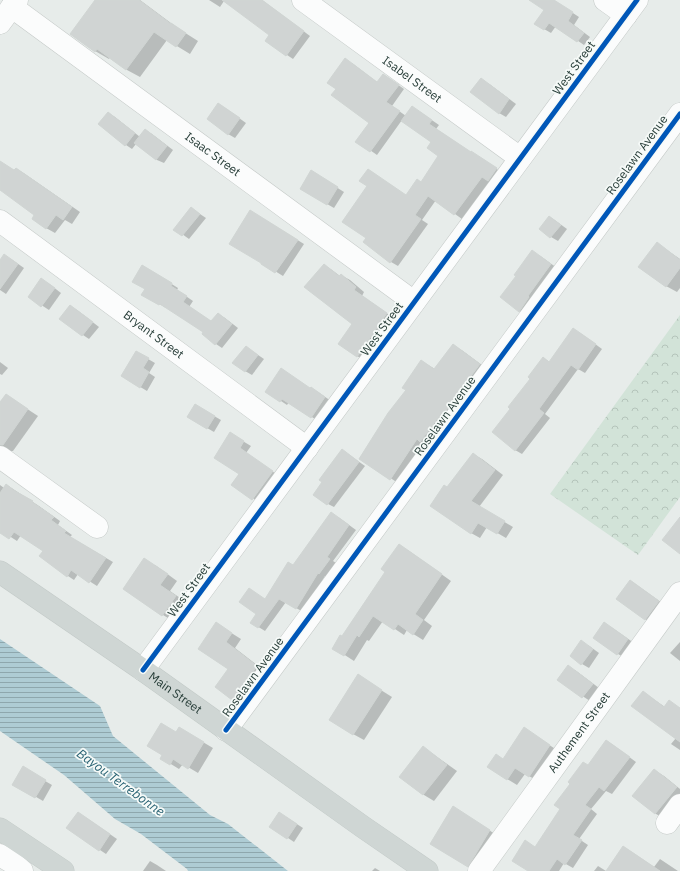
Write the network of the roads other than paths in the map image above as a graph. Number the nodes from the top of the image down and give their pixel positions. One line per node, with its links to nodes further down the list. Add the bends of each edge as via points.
1 (303, 0): 6 (street, Isabel Street)
2 (605, 0): 3 (street)
3 (632, 8): 6 (street, West Street)
4 (10, 10): 8 (street, Isaac Street)
5 (680, 114): 15 (street, Roselawn Avenue)
6 (520, 158): 8 (street, West Street)
7 (0, 220): 9 (street, Bryant Street)
8 (414, 302): 9 (street, West Street)
9 (307, 448): 14 (street, West Street)
10 (0, 457): 11 (street)
11 (97, 527)
12 (0, 572): 14 (main road, Main Street)
13 (680, 593): 23 (street, Authement Street)
14 (142, 670): 15 (main road, Main Street)
15 (226, 730): 22 (main road, Main Street)
16 (680, 805): 17 (street)
17 (667, 823)
18 (0, 828): 21 (main road)
19 (0, 855): 20 (street)
20 (22, 871)
21 (63, 871)
22 (427, 871)
23 (479, 871)

